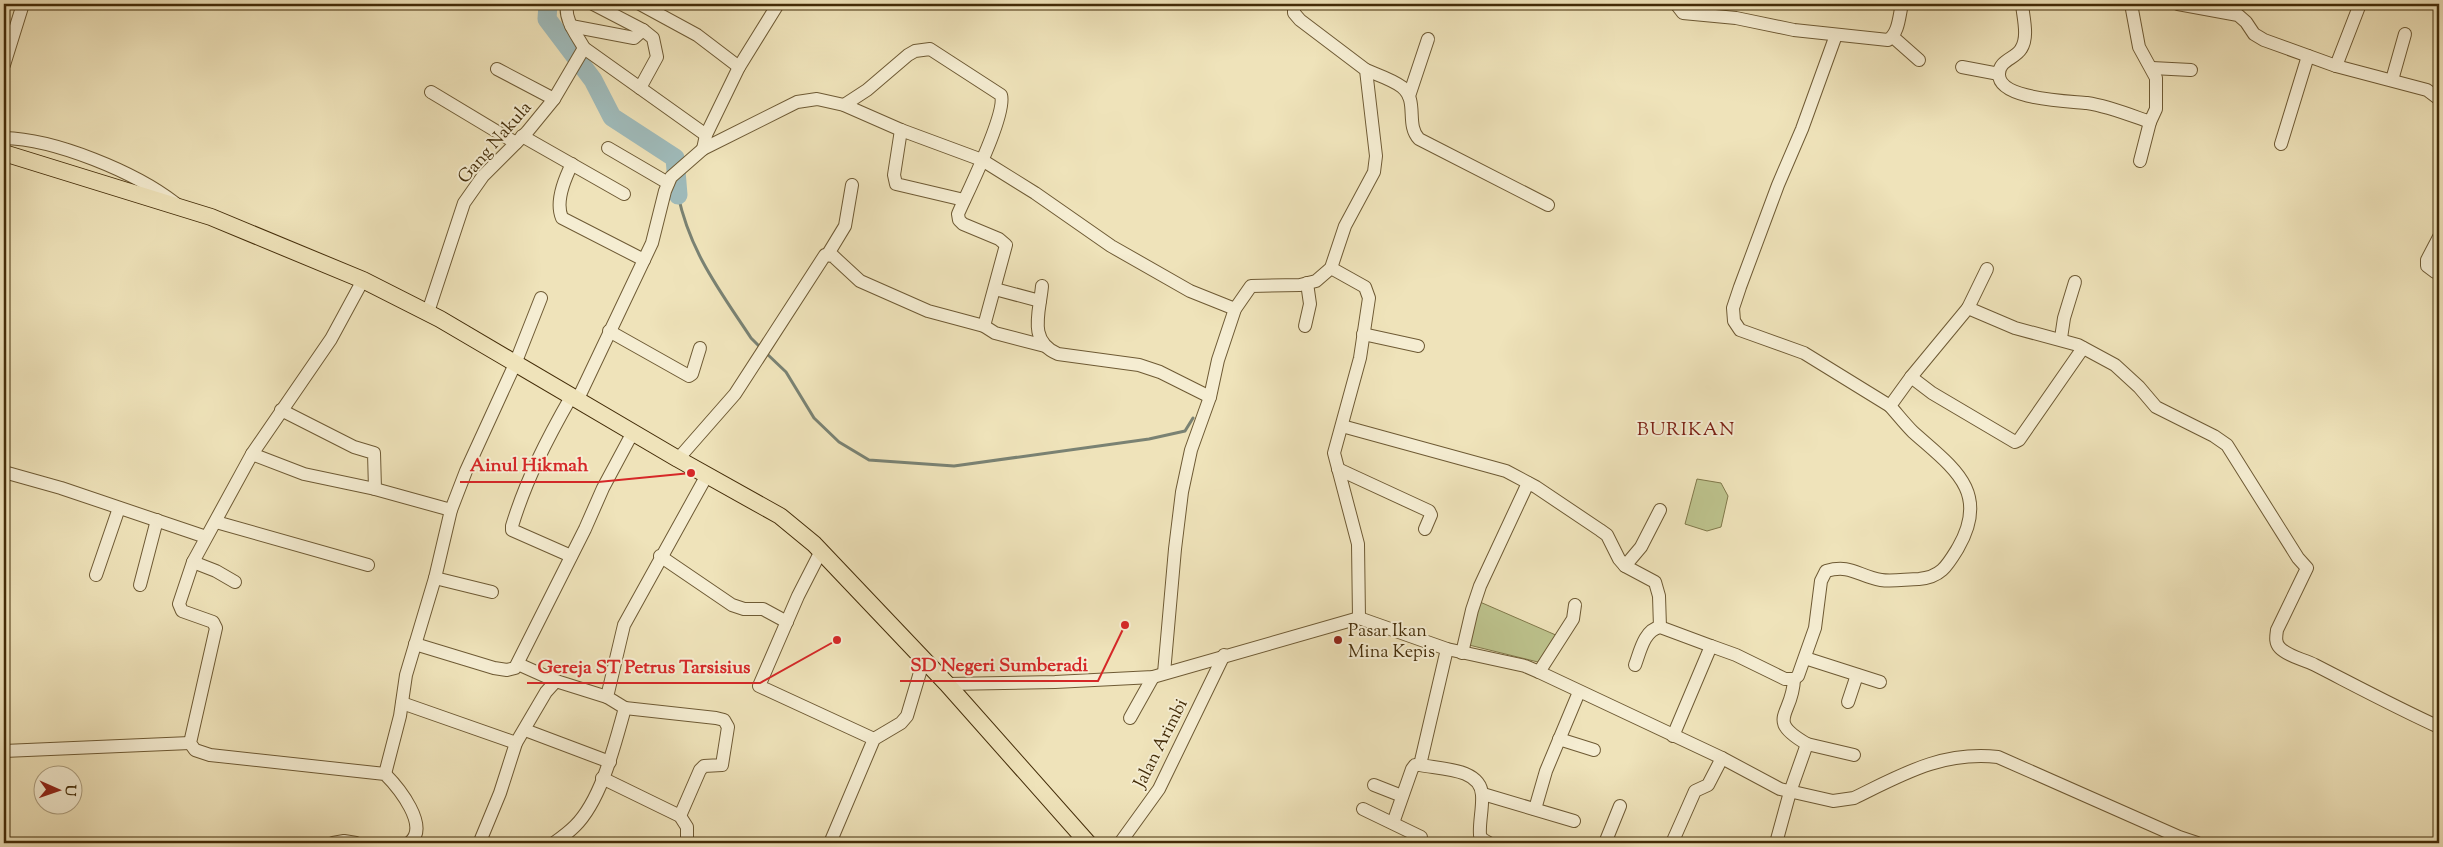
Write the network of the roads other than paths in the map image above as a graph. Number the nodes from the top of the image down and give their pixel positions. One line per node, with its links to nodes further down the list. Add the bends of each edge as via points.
1 (23, 4): 22 (street)
2 (567, 4): 13 (street, via 566,14)
3 (593, 4): 14 (street)
4 (640, 4): 24 (street, via 697,35)
5 (778, 4): 24 (street)
6 (1294, 4): 28 (street, via 1294,13 1300,20)
7 (1676, 4): 16 (street, via 1683,13 1736,18)
8 (1902, 4): 17 (street)
9 (2022, 4): 30 (street, via 2023,44 2021,50 2002,64)
10 (2131, 4): 26 (street, via 2139,47)
11 (2178, 4): 20 (street, via 2238,15 2258,37)
12 (2360, 4): 23 (street)
13 (571, 26): 14 (street, via 622,38 634,38); 19 (street)
14 (644, 30): 32 (street, via 653,38 657,57)
15 (2405, 34): 31 (street)
16 (1836, 35): 17 (street, via 1881,40); 85 (street, via 1740,287 1733,308 1734,321 1740,330 1804,353)
17 (1893, 37): 21 (street)
18 (1428, 39): 34 (street)
19 (580, 55): 32 (street); 35 (street, Gang Nakula)
20 (2308, 56): 23 (street); 43 (street)
21 (1919, 60)
22 (4, 65)
23 (2336, 66): 31 (street)
24 (738, 67): 40 (street)
25 (1962, 67): 30 (street)
26 (2152, 68): 29 (street); 38 (street, via 2157,97)
27 (497, 69): 35 (street)
28 (1366, 70): 34 (street, via 1403,88); 59 (street, via 1376,164 1345,226)
29 (2191, 70)
30 (1999, 74): 38 (street, via 2006,89 2049,100 2087,103)
31 (2392, 80): 36 (street, via 2427,90)
32 (640, 88): 40 (street)
33 (431, 92): 42 (street)
34 (1409, 96): 54 (street, via 1412,126 1419,139)
35 (554, 99): 42 (street, Gang Nakula)
36 (2439, 99)
37 (844, 105): 39 (street); 45 (street, via 817,99 797,102); 47 (street, via 908,55 930,49 1001,95 1002,106)
38 (2150, 122): 48 (street)
39 (901, 130): 47 (street); 53 (street, via 894,175 896,184)
40 (706, 135): 45 (street)
41 (4, 138): 55 (street, via 49,145 96,160 161,192)
42 (519, 139): 49 (street); 71 (street, Gang Nakula, via 483,176 464,203)
43 (2281, 144)
44 (608, 148): 50 (street)
45 (703, 148): 50 (street)
46 (4, 153): 55 (main road)
47 (982, 160): 53 (street); 70 (street, via 1111,246 1190,291)
48 (2140, 161)
49 (572, 164): 52 (street); 58 (street, via 564,180 562,218)
50 (668, 183): 58 (street)
51 (852, 186): 57 (street, via 849,209 838,239)
52 (624, 194)
53 (964, 200): 66 (street, via 958,214 961,223 1000,239 1006,245)
54 (1548, 205)
55 (179, 206): 62 (main road)
56 (2439, 237): 61 (street, via 2427,260 2427,266)
57 (829, 252): 72 (street, via 860,281 928,311); 90 (street, via 735,394)
58 (644, 260): 74 (street)
59 (1331, 268): 64 (street, via 1322,278); 75 (street, via 1365,287 1369,298)
60 (1987, 269): 69 (street)
61 (2435, 272)
62 (363, 280): 71 (main road); 86 (street, via 331,339)
63 (2075, 282): 76 (street)
64 (1307, 283): 70 (street, via 1251,286); 73 (street, via 1310,304)
65 (1042, 286): 68 (street)
66 (995, 289): 68 (street); 72 (street)
67 (541, 298): 81 (street)
68 (1040, 301): 77 (street, via 1038,330)
69 (1968, 308): 76 (street, via 2015,328 2044,337); 82 (street)
70 (1235, 309): 83 (street)
71 (428, 312): 81 (main road)
72 (984, 326): 77 (street, via 995,333)
73 (1305, 326)
74 (609, 332): 79 (street, via 689,376); 84 (street)
75 (1364, 334): 78 (street); 87 (street)
76 (2061, 338): 80 (street)
77 (1045, 346): 83 (street, via 1058,354 1139,365)
78 (1418, 346)
79 (700, 348)
80 (2083, 348): 82 (street, via 2015,442); 140 (street, via 2115,365 2156,407 2227,445 2307,568 2277,630 2279,647 2373,697)
81 (516, 364): 84 (main road); 97 (street)
82 (1910, 377): 85 (street)
83 (1210, 397): 129 (street, via 1191,450 1182,492)
84 (574, 399): 88 (main road); 104 (street, via 525,486 512,530)
85 (1890, 406): 123 (street, via 1960,477 1971,499 1971,514 1963,539 1943,570 1933,577 1881,580 1847,568 1826,571 1815,628)
86 (281, 410): 89 (street); 95 (street, via 354,447 374,453)
87 (1342, 426): 91 (street, via 1334,453); 94 (street, via 1506,471)
88 (633, 432): 90 (main road); 104 (street)
89 (252, 454): 95 (street, via 304,474); 100 (street)
90 (678, 459): 93 (main road)
91 (1338, 469): 101 (street, via 1430,511); 115 (street, via 1358,544)
92 (4, 472): 96 (street)
93 (707, 475): 103 (main road, via 780,516); 105 (street)
94 (1528, 483): 108 (street, via 1608,535); 121 (street, via 1480,586)
95 (374, 489): 97 (street)
96 (119, 508): 99 (street); 109 (street)
97 (451, 510): 110 (street)
98 (1660, 510): 108 (street, via 1642,547)
99 (157, 520): 102 (street); 112 (street)
100 (216, 522): 102 (street); 107 (street)
101 (1425, 529)
102 (206, 537): 106 (street)
103 (821, 551): 116 (street); 124 (main road)
104 (571, 556): 125 (street)
105 (660, 556): 116 (street, via 732,605 763,609); 135 (street, via 624,624)
106 (193, 562): 111 (street); 145 (street, via 179,608 182,612 213,622 216,628)
107 (368, 565)
108 (1625, 566): 117 (street, via 1655,582)
109 (96, 575)
110 (435, 578): 113 (street); 118 (street)
111 (235, 582)
112 (140, 585)
113 (492, 592)
114 (1575, 605): 127 (street, via 1573,619)
115 (1358, 618): 120 (street); 122 (street)
116 (787, 622): 143 (street, via 759,686)
117 (1660, 627): 119 (street); 126 (street, via 1653,628 1647,635)
118 (415, 644): 125 (street, via 494,668 512,669); 137 (street)
119 (1711, 646): 130 (street); 142 (street)
120 (1447, 649): 121 (street); 153 (street)
121 (1462, 653): 127 (street)
122 (1224, 655): 129 (street); 175 (street, Jalan Arimbi, via 1159,790)
123 (1805, 658): 128 (street); 130 (street, via 1800,674)
124 (924, 659): 133 (main road); 143 (street, via 904,720)
125 (518, 664): 131 (street)
126 (1635, 665)
127 (1539, 672): 134 (street)
128 (1856, 674): 132 (street); 136 (street)
129 (1158, 675): 133 (street, via 1055,682); 139 (street)
130 (1794, 679): 147 (street, via 1784,729)
131 (556, 680): 135 (street); 141 (street)
132 (1880, 682)
133 (948, 684): 174 (main road)
134 (1579, 692): 142 (street); 144 (street)
135 (607, 697): 138 (street)
136 (1848, 702)
137 (402, 704): 146 (street); 154 (street)
138 (625, 708): 152 (street); 163 (street, via 716,718 724,720 728,727 722,765 704,766 700,770)
139 (1130, 718)
140 (2439, 727)
141 (525, 730): 146 (street); 152 (street)
142 (1673, 736): 151 (street)
143 (874, 739): 173 (street)
144 (1560, 739): 148 (street); 162 (street)
145 (190, 743): 149 (street); 154 (street, via 195,750 210,755)
146 (516, 743): 167 (street)
147 (1807, 744): 150 (street); 157 (street)
148 (1594, 750)
149 (4, 751)
150 (1854, 755)
151 (1722, 758): 157 (street, via 1780,790); 178 (street, via 1708,785 1694,791)
152 (610, 762): 155 (street)
153 (1420, 765): 158 (street, via 1468,774 1476,780); 159 (street, via 1412,769)
154 (385, 774): 170 (street, via 414,814 416,831)
155 (602, 778): 163 (street); 171 (street, via 576,826)
156 (1374, 785): 159 (street)
157 (1790, 792): 179 (street); 180 (street, via 1833,801 1845,800 1921,765 1984,755 1998,757)
158 (1483, 794): 162 (street); 176 (street, via 1480,835)
159 (1402, 796): 165 (street)
160 (1620, 806): 177 (street)
161 (1363, 809): 165 (street)
162 (1535, 809): 164 (street)
163 (680, 816): 172 (street, via 687,827)
164 (1574, 820)
165 (1393, 823): 166 (street)
166 (1421, 837)
167 (481, 839)
168 (333, 843): 169 (street, via 344,840)
169 (356, 843)
170 (409, 843)
171 (554, 843)
172 (687, 843)
173 (830, 843)
174 (1088, 843)
175 (1120, 843)
176 (1489, 843)
177 (1605, 843)
178 (1672, 843)
179 (1776, 843)
180 (2197, 843)

